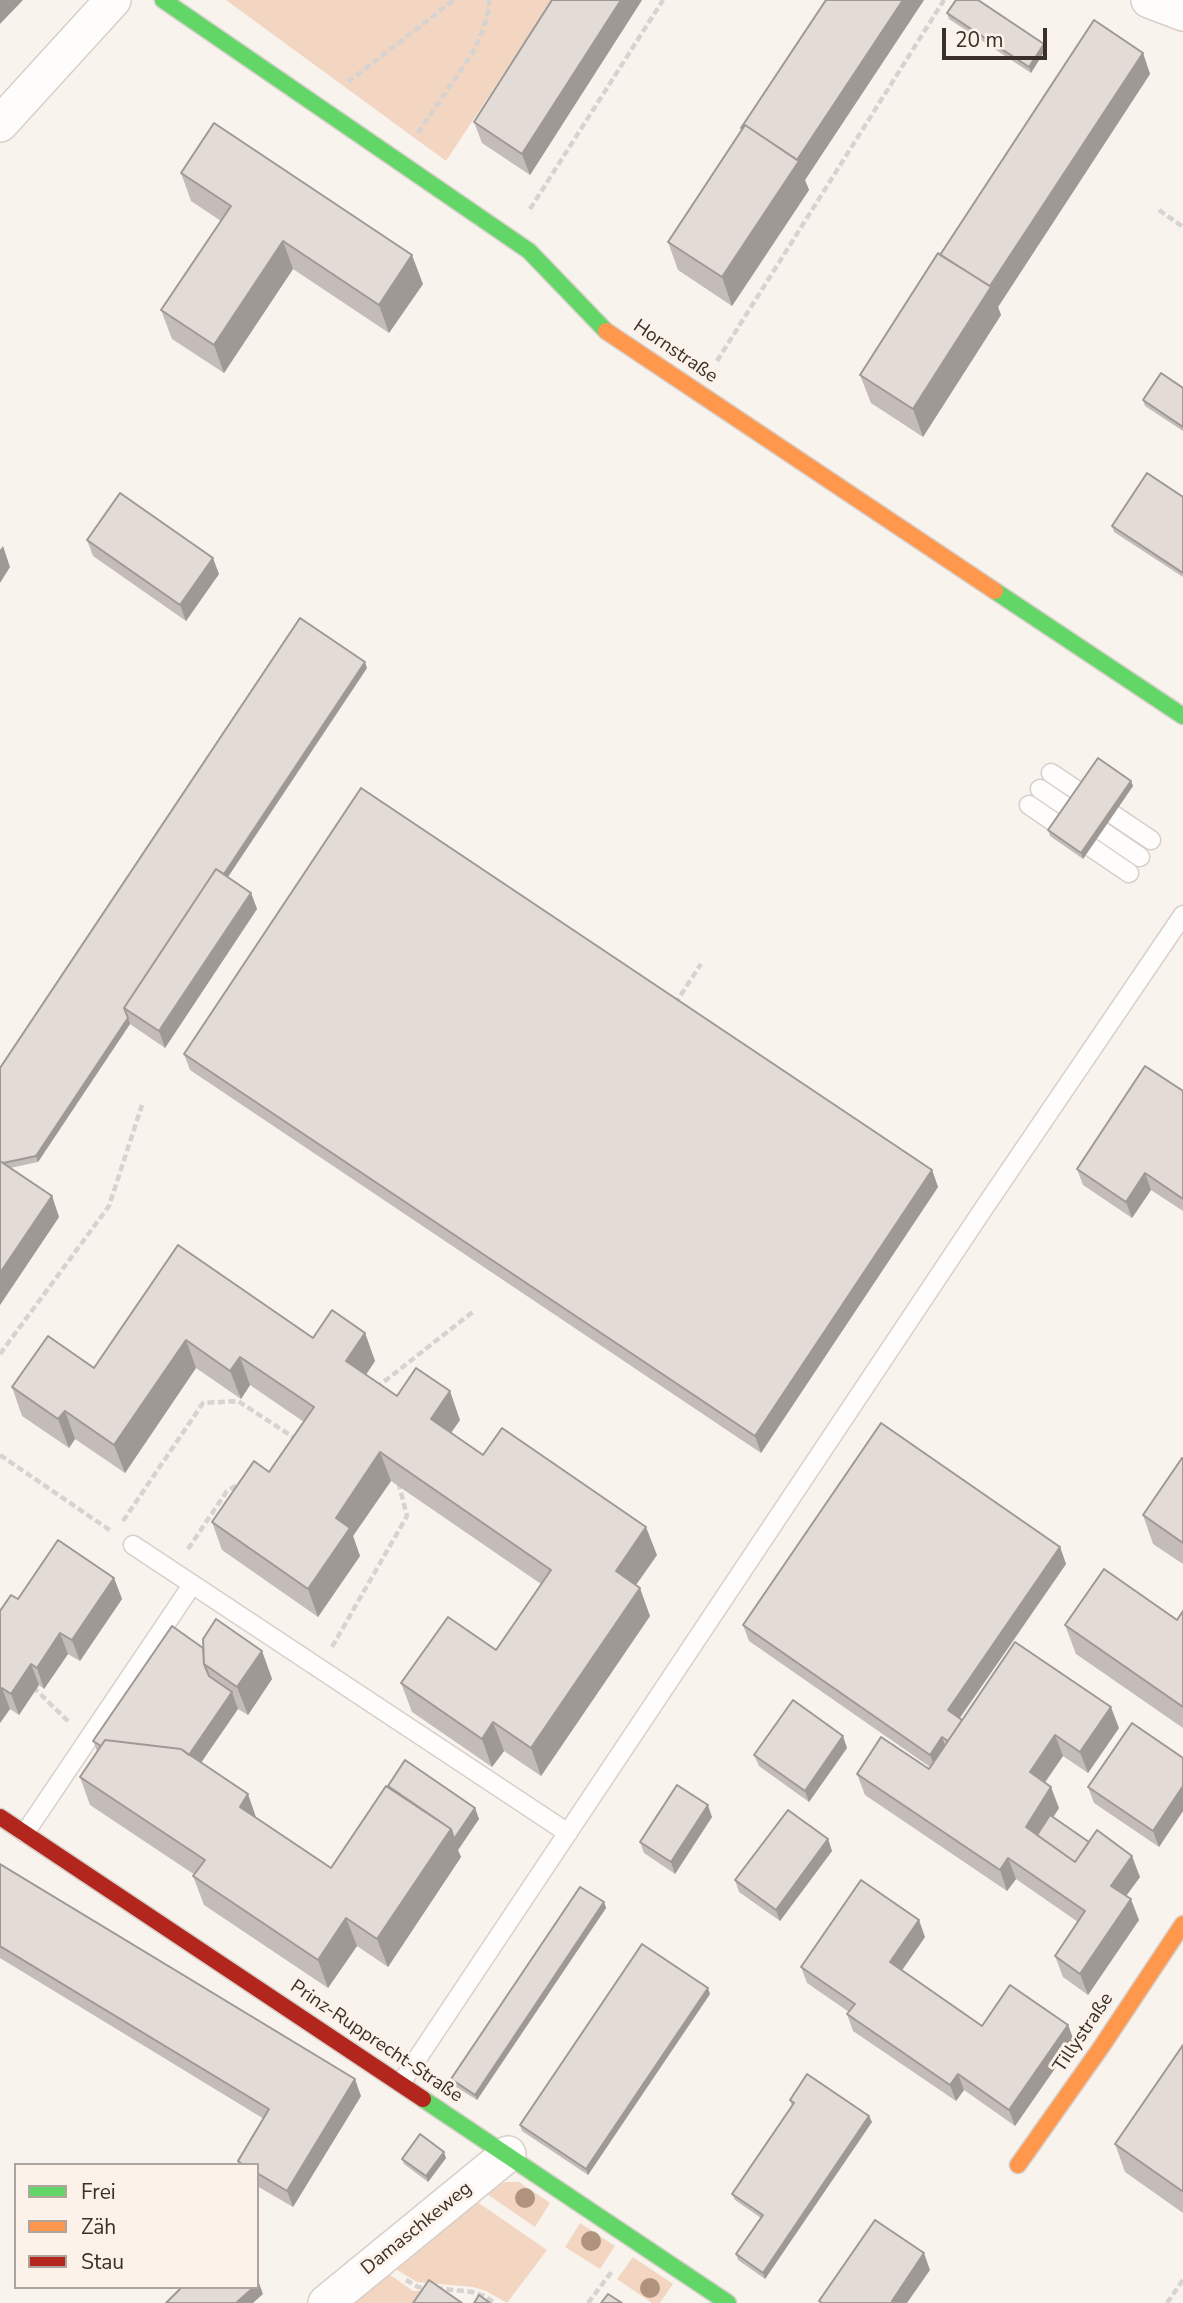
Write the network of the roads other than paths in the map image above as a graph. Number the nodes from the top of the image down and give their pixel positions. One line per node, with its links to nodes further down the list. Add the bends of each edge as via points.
1 (113, 0): 5 (street)
2 (163, 0): 6 (street, Hornstraße, via 529,251 608,333)
3 (1149, 0): 4 (street)
4 (1183, 13)
5 (0, 124)
6 (1183, 716)
7 (1051, 773): 10 (lane)
8 (1040, 789): 11 (lane)
9 (1029, 805): 12 (lane)
10 (1151, 840)
11 (1140, 857)
12 (1129, 873)
13 (1183, 915): 18 (lane)
14 (132, 1545): 15 (lane)
15 (192, 1585): 17 (lane); 18 (lane)
16 (0, 1817): 17 (street, Prinz-Rupprecht-Straße)
17 (25, 1833): 20 (street, Prinz-Rupprecht-Straße)
18 (568, 1833): 20 (lane)
19 (1183, 1924): 22 (street, Tillystraße)
20 (401, 2083): 21 (street, Prinz-Rupprecht-Straße)
21 (508, 2154): 23 (street, Damaschkeweg); 24 (street, Prinz-Rupprecht-Straße)
22 (1018, 2165)
23 (326, 2303)
24 (728, 2303)

